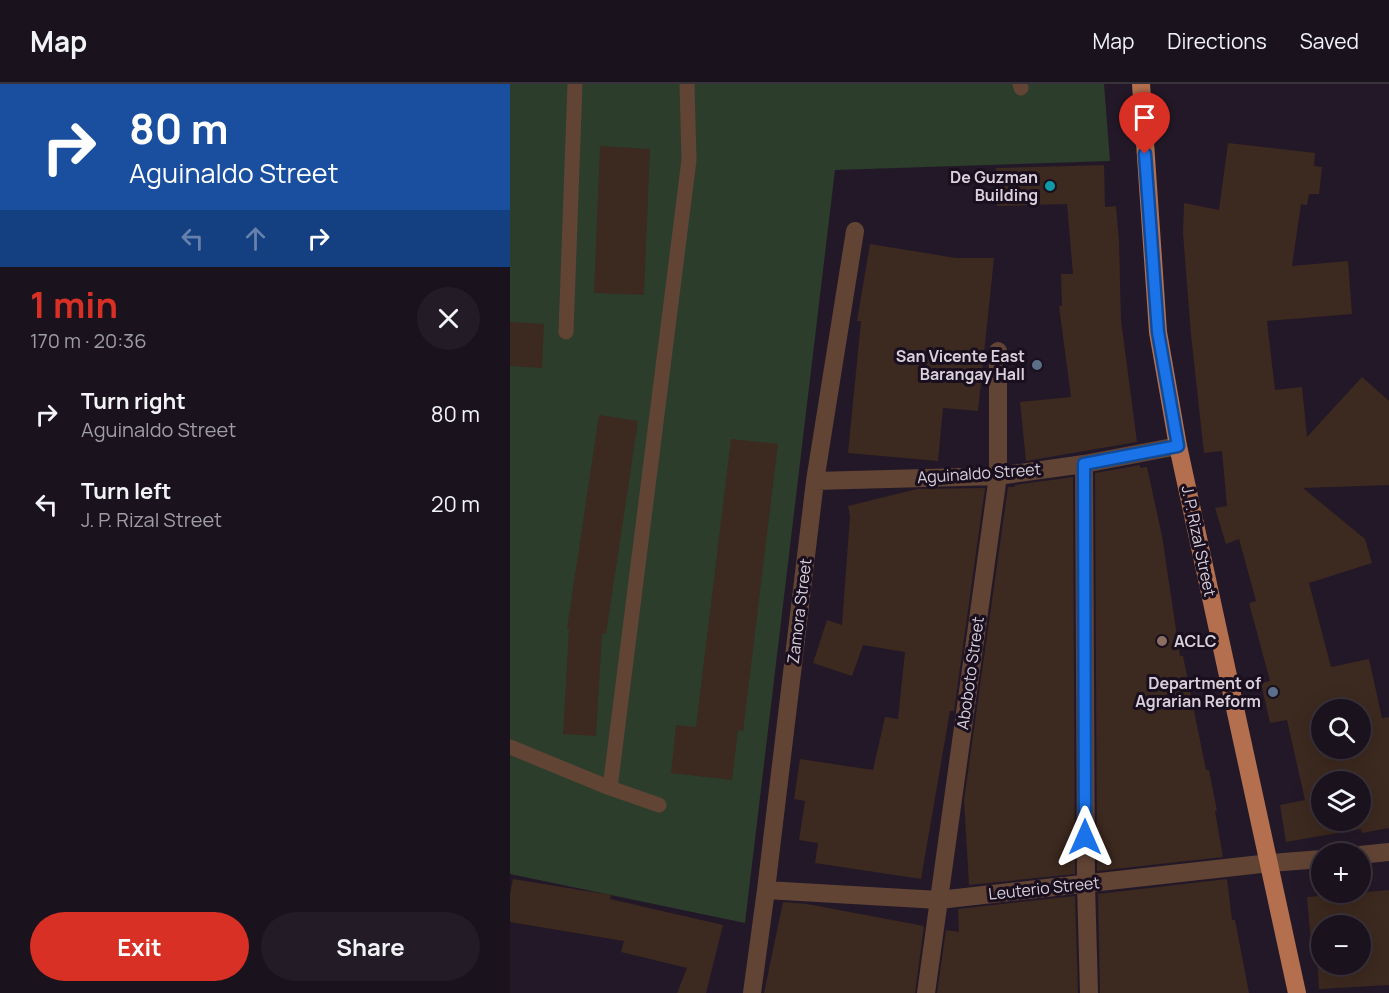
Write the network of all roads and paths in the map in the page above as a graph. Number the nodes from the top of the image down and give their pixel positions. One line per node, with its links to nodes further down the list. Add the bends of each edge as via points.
1 (575, 84): 5 (lane)
2 (687, 84): 12 (lane, via 689,160)
3 (1140, 84): 7 (highway, J. P. Rizal Street, via 1158,332)
4 (855, 231): 10 (street, Zamora Street)
5 (566, 332)
6 (998, 351): 9 (street, Aboboto Street)
7 (1178, 446): 8 (street, Aguinaldo Street); 17 (highway, J. P. Rizal Street)
8 (1084, 464): 9 (street, Aguinaldo Street); 18 (street)
9 (998, 476): 10 (street, Aguinaldo Street); 20 (street, Aboboto Street)
10 (815, 481): 19 (street, Zamora Street)
11 (510, 747): 12 (lane)
12 (610, 788): 13 (lane)
13 (658, 804)
14 (1389, 852): 15 (street)
15 (1371, 854)
16 (1311, 860): 17 (street, Leuterio Street)
17 (1270, 863): 18 (street, Leuterio Street); 24 (highway, J. P. Rizal Street)
18 (1086, 884): 20 (street, Leuterio Street); 23 (street)
19 (766, 890): 20 (street, Leuterio Street); 21 (street, Zamora Street)
20 (939, 900): 22 (street, Aboboto Street)
21 (752, 993)
22 (926, 993)
23 (1089, 993)
24 (1297, 993)

